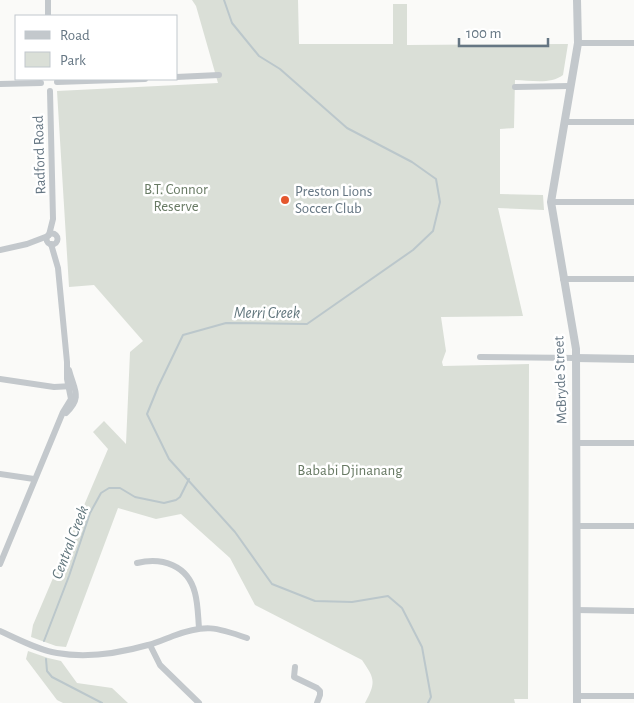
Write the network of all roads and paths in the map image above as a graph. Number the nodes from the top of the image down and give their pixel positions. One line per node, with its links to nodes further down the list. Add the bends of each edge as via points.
1 (48, 0): 3 (street)
2 (577, 0): 4 (street, McBryde Street)
3 (48, 15)
4 (578, 43): 5 (street); 12 (street, McBryde Street)
5 (634, 43)
6 (220, 76): 7 (street)
7 (178, 78)
8 (102, 80): 10 (street)
9 (42, 81): 11 (street); 14 (street, via 43,87)
10 (57, 81): 14 (street, via 56,87)
11 (0, 84)
12 (569, 86): 13 (street); 15 (street, McBryde Street)
13 (515, 87)
14 (50, 90): 19 (street, Radford Road)
15 (564, 122): 16 (street); 17 (street, McBryde Street)
16 (634, 122)
17 (551, 202): 18 (street); 24 (street, McBryde Street)
18 (634, 202)
19 (54, 219): 20 (street, Radford Road); 21 (street, Radford Road)
20 (58, 239): 21 (street, via 55,244); 23 (street, Radford Road)
21 (49, 240): 22 (street); 23 (street, Radford Road)
22 (0, 250)
23 (57, 263): 30 (street, Radford Road)
24 (563, 279): 25 (street); 27 (street, McBryde Street)
25 (634, 279)
26 (480, 357): 27 (street)
27 (576, 358): 28 (street); 31 (street, McBryde Street)
28 (634, 359)
29 (0, 379): 30 (street, via 54,387)
30 (70, 386): 34 (street, Radford Road, via 71,399)
31 (576, 443): 32 (street); 35 (street, McBryde Street)
32 (634, 443)
33 (0, 474): 34 (street)
34 (34, 479): 38 (street, Radford Road)
35 (576, 526): 36 (street); 39 (street, McBryde Street)
36 (634, 526)
37 (137, 563): 41 (street, via 159,560 185,573 196,594)
38 (0, 564)
39 (576, 610): 40 (street); 47 (street, McBryde Street)
40 (634, 611)
41 (199, 628): 43 (street, via 221,629); 44 (street)
42 (0, 631): 44 (street, via 56,653 91,654)
43 (247, 638)
44 (150, 645): 48 (street, via 160,665)
45 (295, 667): 49 (street, via 292,678 320,691)
46 (634, 696): 47 (street)
47 (577, 699)
48 (199, 703)
49 (317, 703)

